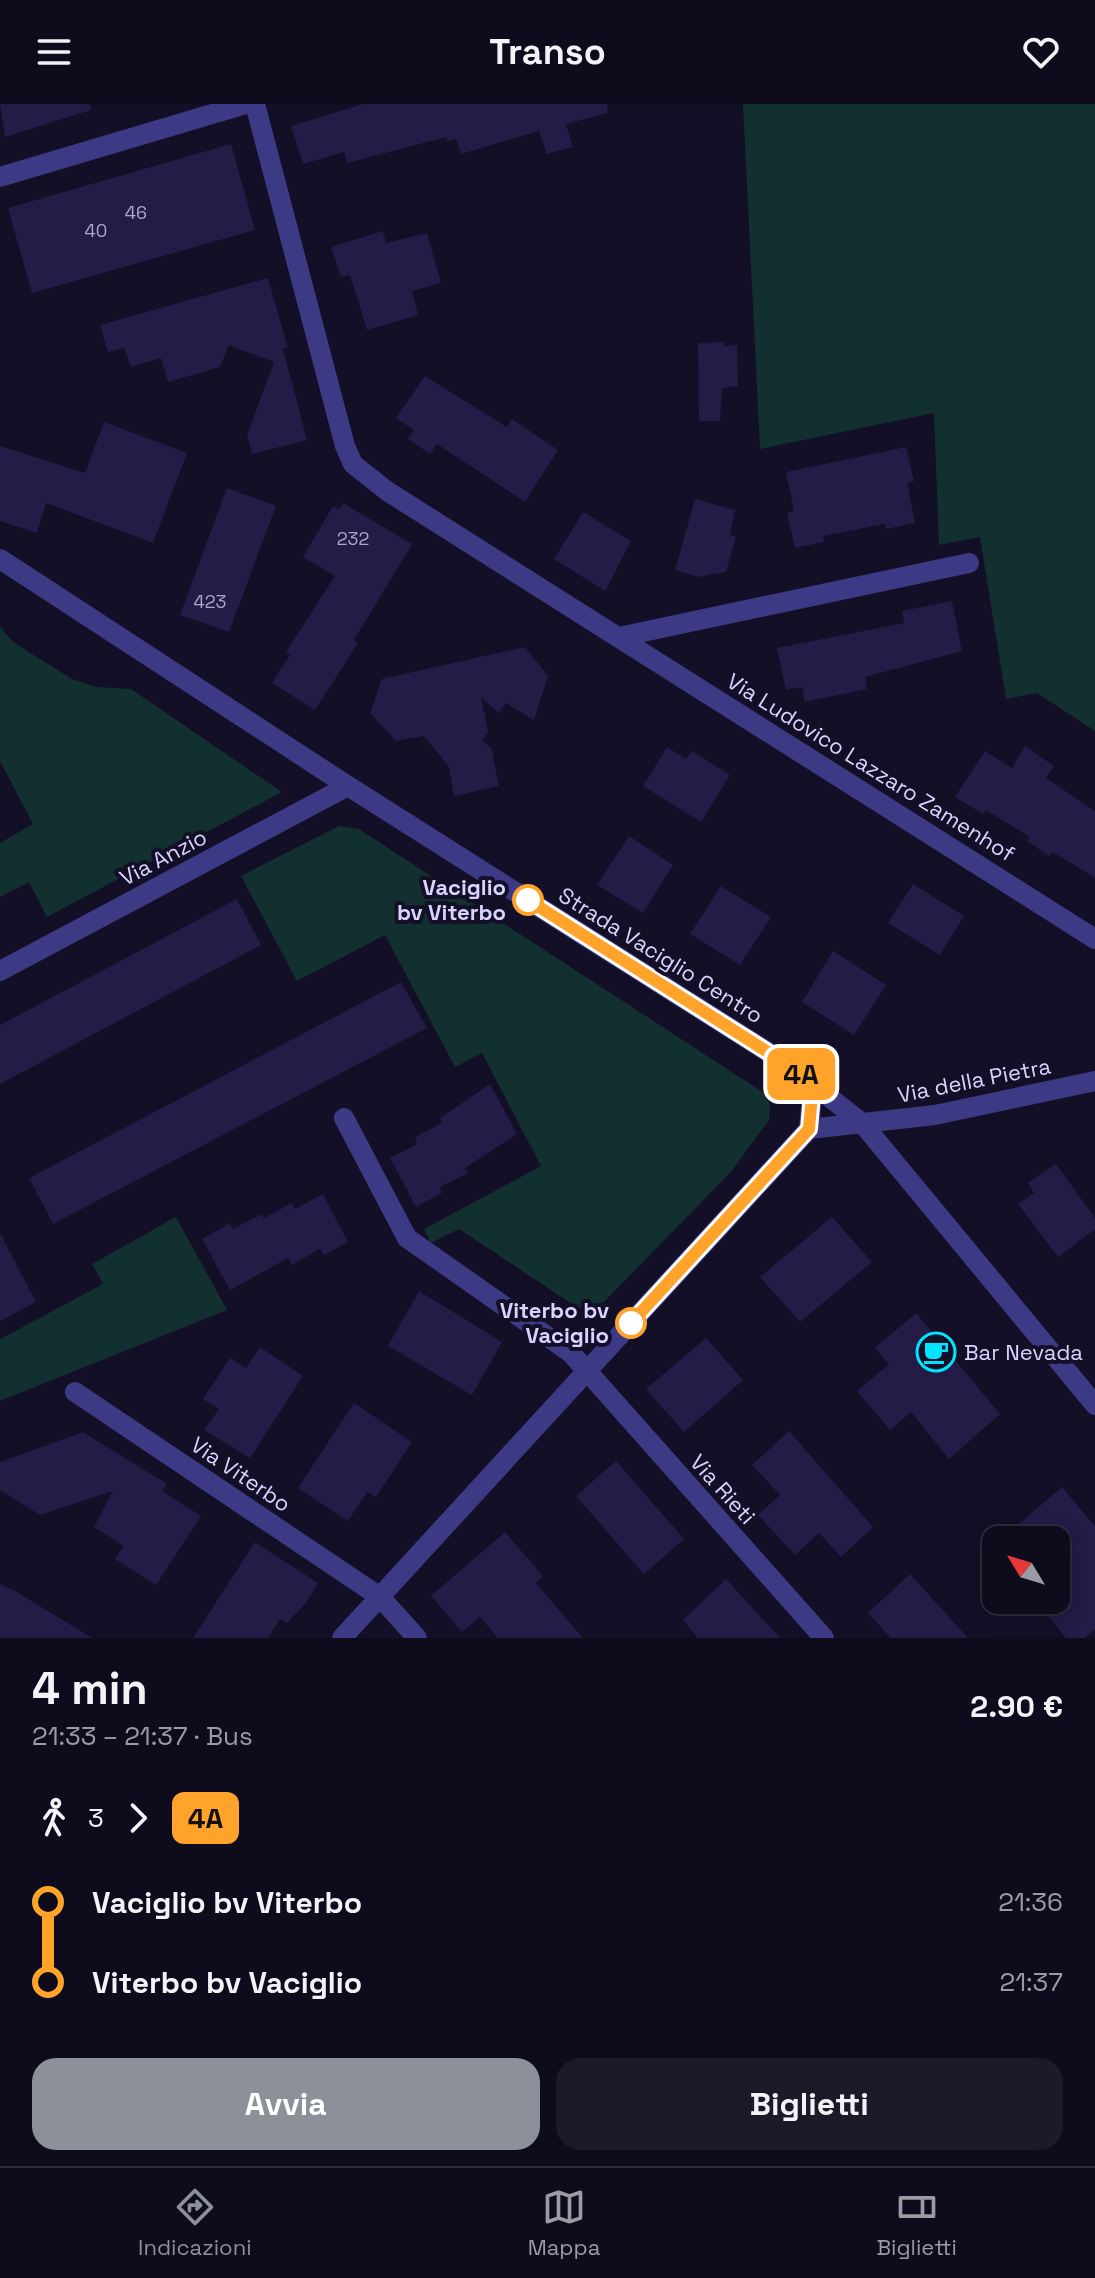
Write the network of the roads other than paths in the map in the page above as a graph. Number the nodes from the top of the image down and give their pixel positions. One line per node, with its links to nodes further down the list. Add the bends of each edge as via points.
1 (246, 104): 3 (street)
2 (255, 104): 6 (street, Via Ludovico Lazzaro Zamenhof, via 353,464 387,491)
3 (0, 177)
4 (0, 559): 7 (street, Strada Vaciglio Centro)
5 (969, 563): 6 (street)
6 (619, 637): 8 (street, Via Ludovico Lazzaro Zamenhof)
7 (348, 786): 9 (street, Via Anzio); 11 (street, Strada Vaciglio Centro)
8 (1095, 939)
9 (0, 971)
10 (1095, 1081): 13 (street, Via della Pietra, via 935,1115)
11 (813, 1084): 13 (street, Strada Vaciglio Centro); 14 (street)
12 (344, 1118): 15 (street, via 407,1238 571,1353)
13 (862, 1123): 14 (street); 17 (street, Strada Vaciglio Centro)
14 (809, 1129): 15 (street)
15 (587, 1371): 18 (street); 21 (street, Via Rieti)
16 (75, 1392): 18 (street, Via Viterbo)
17 (1095, 1405)
18 (380, 1597): 19 (street); 20 (street, Via Viterbo)
19 (342, 1638)
20 (417, 1638)
21 (824, 1638)

